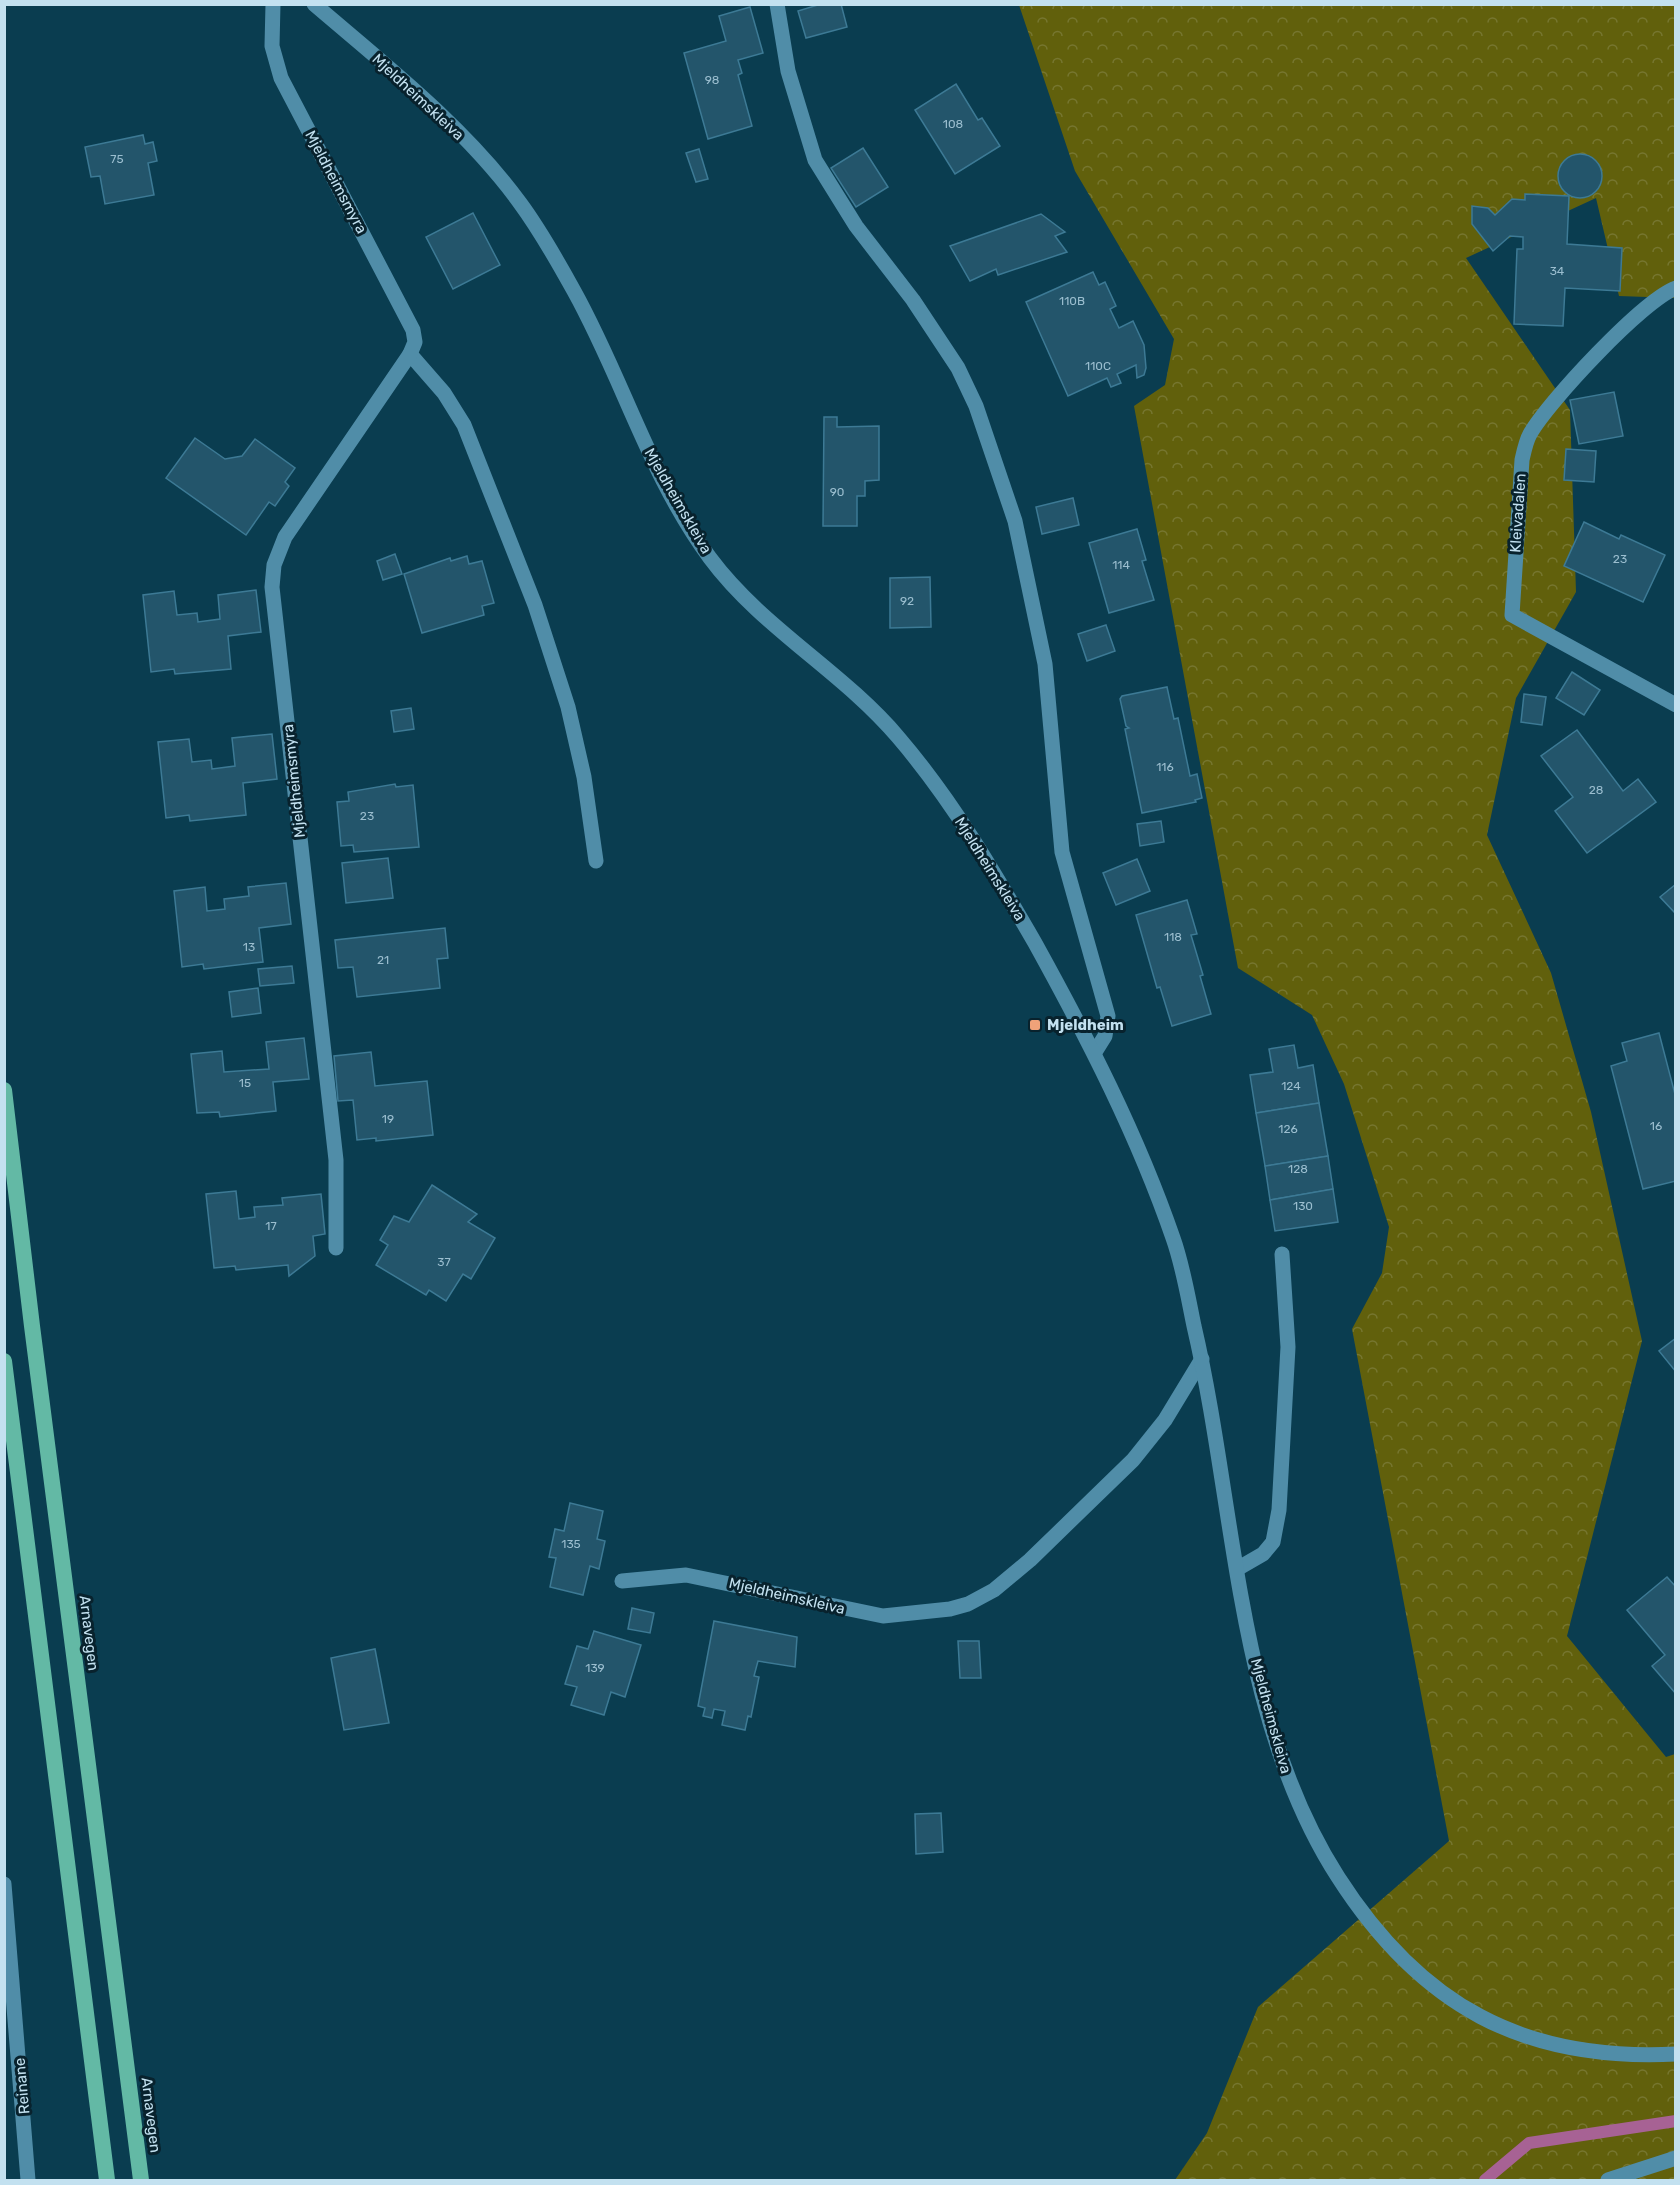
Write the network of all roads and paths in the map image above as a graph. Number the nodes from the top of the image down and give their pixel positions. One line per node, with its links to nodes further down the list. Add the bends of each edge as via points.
1 (273, 4): 5 (street, Mjeldheimsmyra, via 272,46 281,78 413,330 415,342)
2 (314, 4): 8 (street, Mjeldheimskleiva, via 444,118 519,201 576,294 661,478 712,560 770,620 867,703 937,785 1013,905)
3 (777, 4): 8 (street, via 788,71 815,160 856,226 913,300 958,368 976,406 1015,521 1045,664 1062,852 1108,1016 1105,1036)
4 (1676, 288): 6 (street, Kleivadalen, via 1638,314 1544,412 1529,436 1522,460 1512,615)
5 (410, 354): 7 (street, via 465,425 535,604 568,707 584,777); 10 (street, Mjeldheimsmyra, via 285,537 274,565 272,587 336,1160)
6 (1676, 705)
7 (596, 861)
8 (1095, 1052): 12 (street, Mjeldheimskleiva, via 1150,1174 1177,1249)
9 (4, 1090): 21 (highway, Arnavegen)
10 (336, 1248)
11 (1282, 1254): 14 (street, via 1288,1347 1279,1510 1273,1542 1263,1554)
12 (1202, 1359): 14 (street, Mjeldheimskleiva); 15 (street, Mjeldheimskleiva, via 1165,1420 1132,1460 1030,1560 994,1590 968,1604 883,1616 686,1575)
13 (4, 1360): 20 (highway)
14 (1237, 1569): 17 (street, Mjeldheimskleiva, via 1265,1703 1298,1801 1317,1844 1341,1883 1405,1962 1481,2019 1524,2037 1562,2048 1608,2054)
15 (622, 1581)
16 (4, 1884): 19 (street, Reinane)
17 (1676, 2054)
18 (1676, 2158): 22 (street)
19 (28, 2181)
20 (107, 2181)
21 (141, 2181)
22 (1608, 2181)

